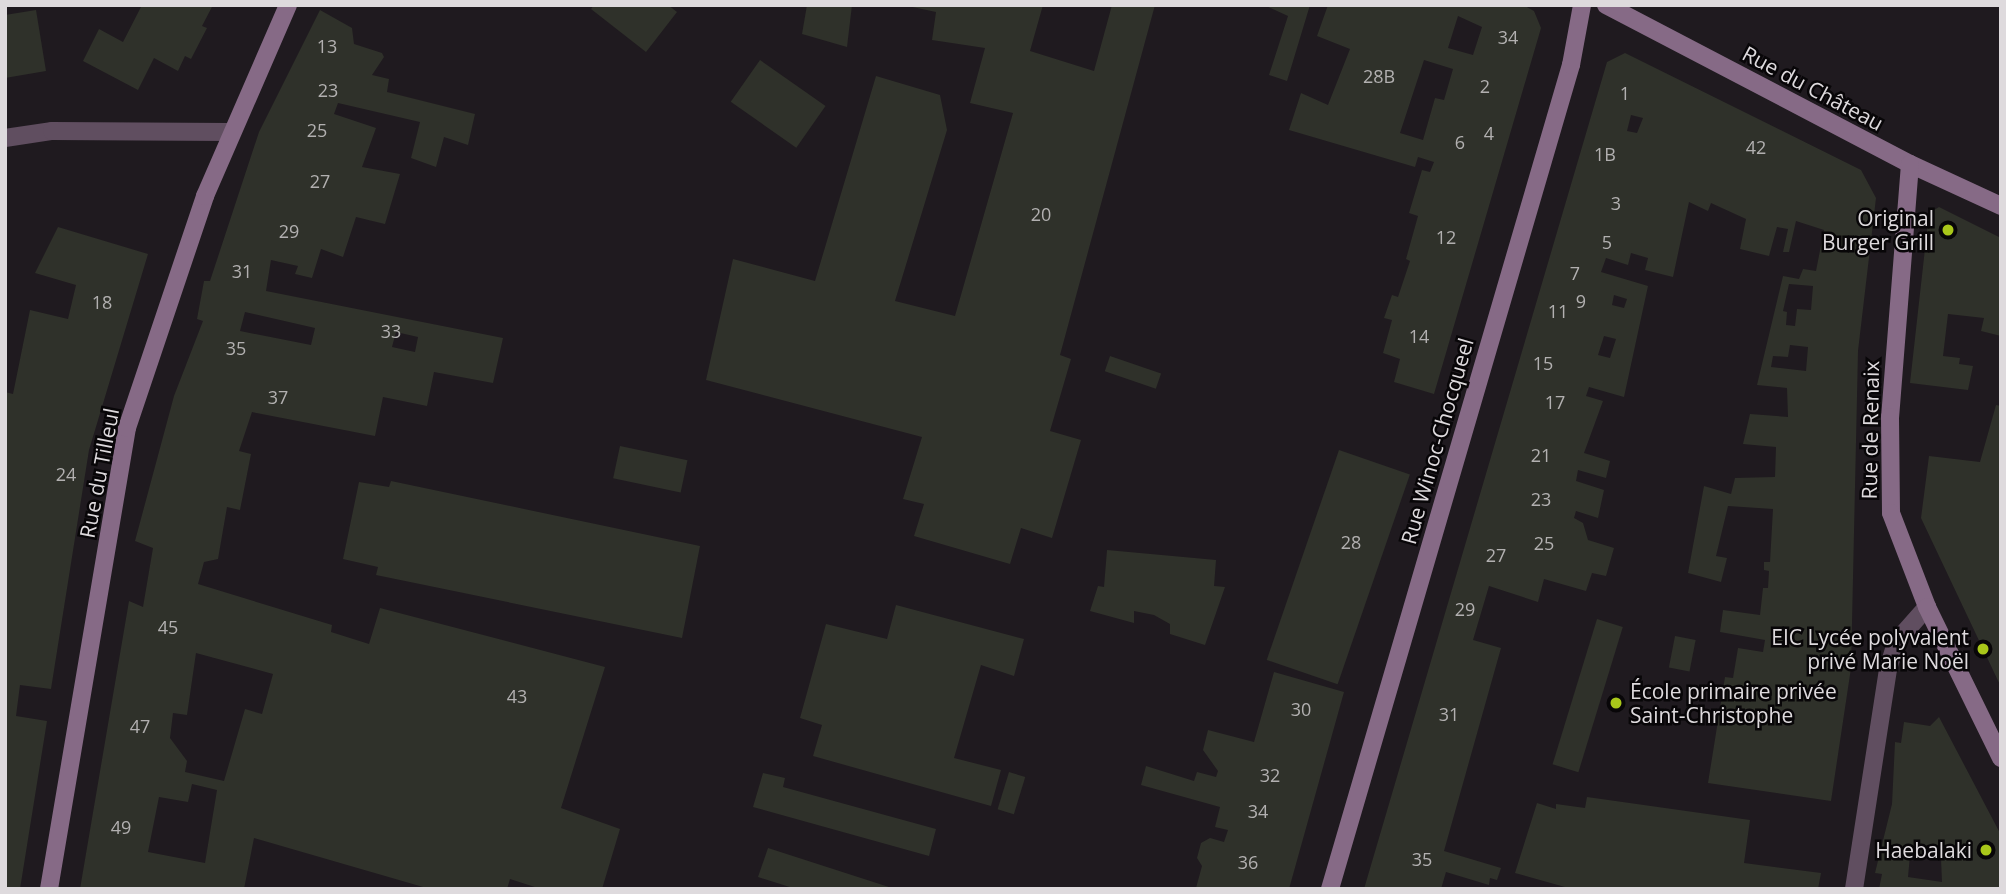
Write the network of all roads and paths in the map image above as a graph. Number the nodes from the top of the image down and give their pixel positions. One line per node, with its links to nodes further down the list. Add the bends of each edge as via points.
1 (288, 5): 4 (street, Rue du Tilleul)
2 (1582, 5): 11 (street, Rue Winoc-Chocqueel, via 1570,65)
3 (1606, 5): 6 (street, Rue du Château)
4 (230, 132): 5 (street, via 78,131); 10 (street, Rue du Tilleul, via 127,428)
5 (5, 138)
6 (1910, 164): 7 (street, Rue du Château); 8 (street, Rue de Renaix, via 1889,483 1897,536)
7 (2001, 206)
8 (1927, 607): 9 (street, Rue de Renaix); 12 (street, via 1896,642 1888,669)
9 (2001, 758)
10 (49, 889)
11 (1330, 889)
12 (1854, 889)

